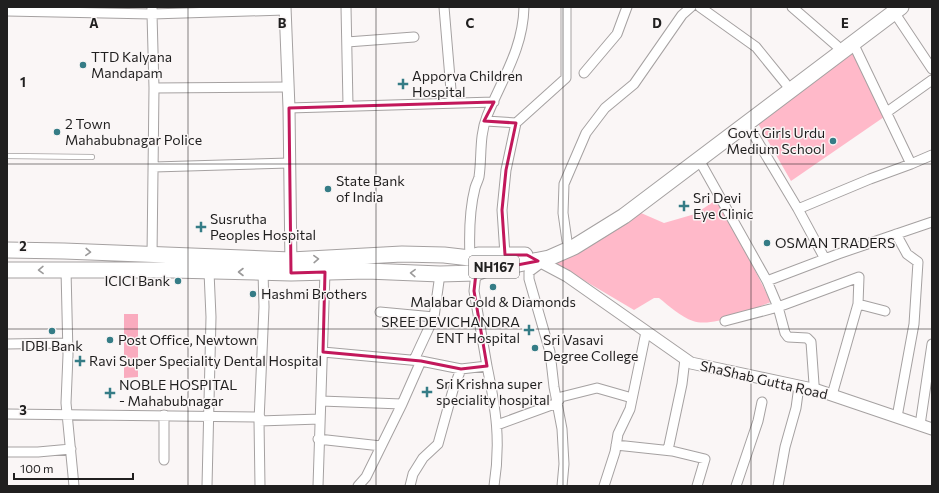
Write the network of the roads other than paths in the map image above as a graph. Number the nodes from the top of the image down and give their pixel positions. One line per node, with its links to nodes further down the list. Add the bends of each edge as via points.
1 (346, 7): 15 (street)
2 (444, 7): 24 (street)
3 (524, 7): 25 (street, via 520,42)
4 (566, 7): 31 (street, via 566,78)
5 (628, 7): 19 (street, via 617,34)
6 (691, 7): 42 (street, via 682,15 634,84 604,108 586,133 564,184 563,213)
7 (700, 7): 21 (street, via 756,47)
8 (792, 7): 17 (street)
9 (285, 8): 12 (street); 22 (street)
10 (894, 9): 16 (highway, NH167); 17 (highway, NH167); 18 (street)
11 (152, 10): 12 (street); 13 (street); 23 (street)
12 (181, 10)
13 (7, 11)
14 (414, 37): 15 (street)
15 (347, 42): 26 (street)
16 (853, 43): 28 (street); 30 (highway, NH167)
17 (837, 46): 21 (highway, NH167)
18 (932, 69)
19 (584, 73)
20 (932, 80): 28 (street)
21 (786, 84): 42 (highway, NH167, via 606,218)
22 (288, 87): 23 (street); 27 (street)
23 (154, 88): 38 (street)
24 (452, 102): 25 (street); 26 (street)
25 (494, 102): 29 (street)
26 (348, 105): 27 (street)
27 (289, 108): 36 (street)
28 (887, 112): 37 (street)
29 (486, 121): 31 (street); 46 (street, via 469,230)
30 (746, 122): 35 (highway, NH167); 39 (street)
31 (516, 123): 45 (street, via 506,170 502,210)
32 (932, 155): 37 (street)
33 (7, 156): 34 (lane)
34 (92, 157)
35 (698, 158): 48 (highway, NH167, via 624,216 574,247 549,258); 57 (street)
36 (289, 163): 38 (street); 49 (street)
37 (911, 164): 39 (street)
38 (154, 167): 44 (street)
39 (798, 209): 47 (street)
40 (932, 222): 41 (street)
41 (896, 234): 47 (street); 85 (street, via 907,254 918,262 914,324)
42 (567, 241): 48 (highway, NH167)
43 (7, 250): 44 (highway, NH167, one-way to 44)
44 (152, 255): 49 (highway, NH167)
45 (505, 255): 46 (highway, NH167, via 478,255); 48 (highway, NH167)
46 (470, 258): 49 (highway, NH167, one-way to 46, via 402,254 444,254)
47 (825, 259): 57 (street)
48 (535, 260): 55 (highway, NH167); 64 (street, ShaShab Gutta Road, via 567,276); 79 (street, via 529,272 529,279 550,352)
49 (291, 266): 53 (highway, NH167); 54 (highway, NH167)
50 (7, 270): 51 (highway, NH167, one-way to 50)
51 (66, 270): 52 (highway, NH167); 65 (street)
52 (210, 272): 53 (highway, NH167, one-way to 52); 84 (street)
53 (263, 272): 86 (street)
54 (325, 272): 56 (highway, NH167, one-way to 54); 68 (street)
55 (476, 272): 56 (highway, NH167); 71 (street, via 474,291)
56 (440, 274): 62 (street)
57 (767, 280): 59 (street)
58 (858, 304): 59 (street, via 859,277); 60 (street); 75 (street)
59 (778, 307): 63 (street); 74 (street, via 788,337 807,338 811,342)
60 (885, 311)
61 (380, 312): 62 (street)
62 (434, 317): 70 (street)
63 (725, 321)
64 (646, 332): 69 (street, ShaShab Gutta Road); 76 (street)
65 (67, 342): 66 (street); 82 (street)
66 (7, 344)
67 (932, 344): 89 (street)
68 (322, 352): 70 (street); 77 (street)
69 (685, 359): 73 (street, ShaShab Gutta Road, via 691,363); 95 (street)
70 (417, 360): 72 (street); 80 (street)
71 (487, 366): 72 (street); 88 (street)
72 (461, 369): 103 (street, via 438,444 423,458 413,474)
73 (799, 386): 74 (street, ShaShab Gutta Road); 109 (street)
74 (813, 389): 75 (street, ShaShab Gutta Road)
75 (832, 395): 85 (street, ShaShab Gutta Road)
76 (632, 398): 79 (street, via 597,388 561,397); 92 (street)
77 (320, 401): 80 (street); 87 (street)
78 (762, 402): 108 (street, via 758,422)
79 (557, 403): 88 (street); 105 (street, via 562,429)
80 (402, 404): 93 (street)
81 (7, 414): 82 (street)
82 (67, 414): 83 (street); 94 (street)
83 (164, 415): 84 (street); 97 (street)
84 (208, 416): 86 (street); 99 (street)
85 (897, 417): 89 (street, ShaShab Gutta Road)
86 (260, 419): 87 (street); 100 (street)
87 (320, 419): 91 (street)
88 (497, 425): 104 (street, via 499,450)
89 (920, 425): 90 (street, ShaShab Gutta Road)
90 (932, 429)
91 (318, 439): 93 (street); 101 (street)
92 (616, 445): 95 (street); 106 (street)
93 (381, 446): 102 (street)
94 (70, 449): 96 (street); 98 (street)
95 (668, 450): 107 (street, via 705,459)
96 (7, 452)
97 (164, 460)
98 (74, 486)
99 (207, 486)
100 (260, 486)
101 (318, 486)
102 (359, 486)
103 (410, 486)
104 (494, 486)
105 (562, 486)
106 (604, 486)
107 (697, 486)
108 (736, 486)
109 (778, 486)

